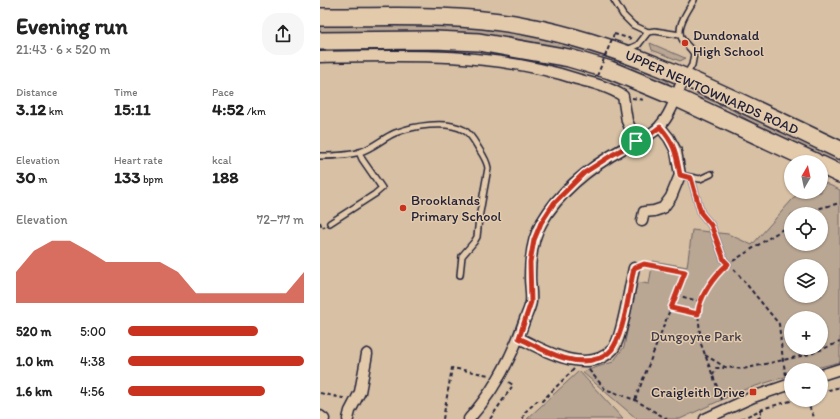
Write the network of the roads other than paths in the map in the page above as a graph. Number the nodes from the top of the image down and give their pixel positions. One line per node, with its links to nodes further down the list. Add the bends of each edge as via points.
1 (614, 0): 4 (lane, via 632,25)
2 (694, 0): 5 (lane, via 680,27)
3 (320, 18): 7 (highway, UPPER NEWTOWNARDS ROAD, via 436,18 504,22)
4 (648, 32): 5 (lane); 7 (lane, via 638,45 629,50)
5 (680, 35): 9 (lane, via 694,54 692,65)
6 (320, 41): 10 (highway, UPPER NEWTOWNARDS ROAD, via 479,42 569,58 610,70)
7 (615, 42): 9 (highway, UPPER NEWTOWNARDS ROAD)
8 (320, 57): 12 (street, via 414,56 500,61 563,74 614,90 623,96 627,121)
9 (684, 77): 10 (street); 13 (highway, UPPER NEWTOWNARDS ROAD)
10 (675, 97): 11 (street); 15 (highway, UPPER NEWTOWNARDS ROAD)
11 (660, 127): 12 (street); 20 (street, via 676,151)
12 (636, 141): 27 (street, via 584,173 554,203 541,223 534,240 530,262 531,302)
13 (840, 150)
14 (359, 152): 16 (lane); 23 (lane, via 382,188); 26 (lane, via 393,134 431,125 449,126 464,130 470,135 488,168 477,237 462,256)
15 (800, 155)
16 (320, 156)
17 (828, 168): 19 (highway)
18 (711, 174): 21 (lane)
19 (840, 174)
20 (680, 175): 21 (lane); 22 (street, via 671,197 663,208 644,212)
21 (691, 178): 24 (lane, via 701,213 711,225 724,260)
22 (642, 221)
23 (330, 222)
24 (728, 264)
25 (634, 268): 27 (street, via 620,333 614,348 604,356 590,361 576,361 549,353)
26 (460, 275)
27 (519, 338): 35 (street, via 498,377)
28 (367, 354): 34 (street, via 360,392)
29 (840, 369): 30 (street)
30 (828, 373)
31 (784, 386): 36 (street, via 753,397)
32 (320, 416): 33 (street)
33 (324, 419)
34 (348, 419)
35 (469, 419)
36 (705, 419)

